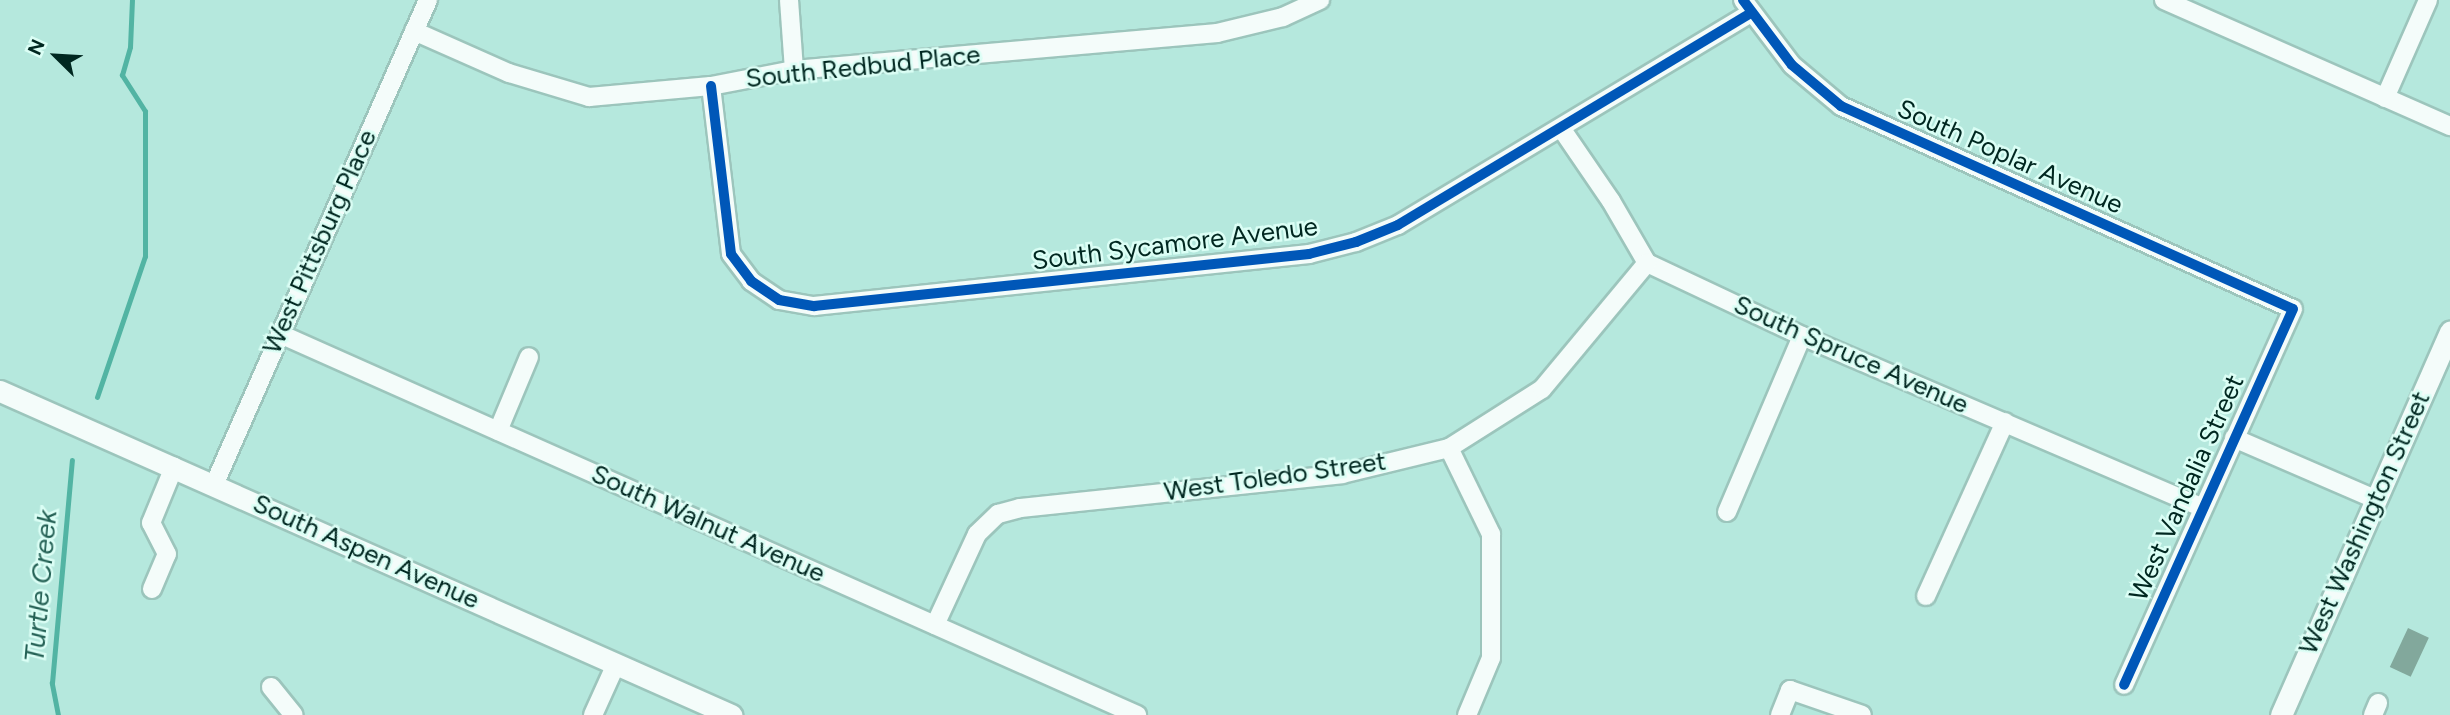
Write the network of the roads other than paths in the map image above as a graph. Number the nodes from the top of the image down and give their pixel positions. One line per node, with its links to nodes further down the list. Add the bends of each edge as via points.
1 (428, 0): 7 (street, West Pittsburg Place)
2 (789, 0): 8 (street)
3 (1320, 0): 8 (street, South Redbud Place, via 1283,17 1217,33)
4 (2164, 0): 10 (street)
5 (2428, 0): 10 (street)
6 (1747, 6): 12 (street, South Sycamore Avenue); 14 (street, South Poplar Avenue, via 1792,65 1841,106)
7 (414, 31): 9 (street, South Redbud Place, via 509,73 589,97); 16 (street, West Pittsburg Place)
8 (794, 70): 9 (street, South Redbud Place)
9 (711, 86): 12 (street, South Sycamore Avenue, via 731,254 751,281 779,300 814,306 1309,254 1398,225)
10 (2385, 98): 11 (street)
11 (2450, 126)
12 (1561, 128): 13 (street)
13 (1647, 263): 17 (street, South Spruce Avenue); 23 (street, West Toledo Street, via 1542,389)
14 (2293, 309): 22 (street, West Vandalia Street)
15 (2450, 332): 26 (main road, West Washington Street)
16 (280, 334): 21 (street, South Walnut Avenue); 25 (street, West Pittsburg Place)
17 (1802, 336): 20 (street, South Spruce Avenue); 28 (street)
18 (529, 357): 21 (street)
19 (0, 391): 24 (main road, South Aspen Avenue)
20 (2005, 422): 27 (street, South Spruce Avenue); 30 (street)
21 (498, 431): 31 (street, South Walnut Avenue)
22 (2234, 438): 26 (street); 27 (street, West Vandalia Street)
23 (1449, 449): 31 (street, West Toledo Street, via 1342,474 998,514 977,534); 39 (street, via 1491,534 1491,658)
24 (174, 467): 25 (main road, South Aspen Avenue); 29 (street, via 150,523 167,554)
25 (215, 485): 32 (main road, South Aspen Avenue)
26 (2375, 499): 42 (main road, West Washington Street)
27 (2203, 508): 33 (street, West Vandalia Street)
28 (1727, 512)
29 (152, 589)
30 (1926, 596)
31 (935, 625): 38 (street, South Walnut Avenue)
32 (616, 664): 36 (street); 37 (main road, South Aspen Avenue)
33 (2124, 685)
34 (271, 687): 35 (street)
35 (294, 715)
36 (593, 715)
37 (731, 715)
38 (1137, 715)
39 (1467, 715)
40 (1780, 715): 41 (street, via 1790,690)
41 (1861, 715)
42 (2281, 715)

